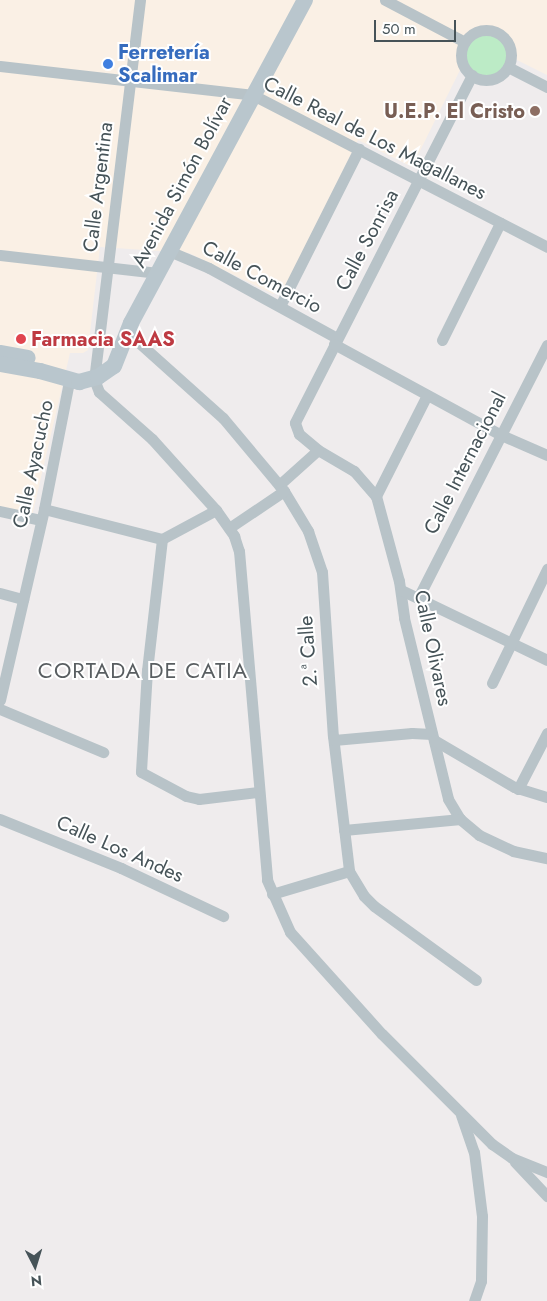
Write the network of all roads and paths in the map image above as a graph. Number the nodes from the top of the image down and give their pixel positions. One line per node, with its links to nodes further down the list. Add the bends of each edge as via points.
1 (140, 0): 8 (street, Calle Argentina)
2 (305, 0): 10 (main road, Avenida Simón Bolívar)
3 (384, 0): 4 (street)
4 (465, 42): 6 (street, via 478,31 498,33 510,47); 7 (street, via 462,62)
5 (0, 66): 8 (street, Calle Real de Los Magallanes)
6 (508, 67): 7 (street, via 494,78 481,79); 9 (street)
7 (472, 75): 12 (street, Calle Sonrisa)
8 (129, 81): 10 (street, Calle Real de Los Magallanes); 17 (street, Calle Argentina)
9 (547, 87)
10 (252, 95): 11 (street, Calle Real de Los Magallanes); 15 (main road, Avenida Simón Bolívar)
11 (358, 150): 12 (street, Calle Real de Los Magallanes); 19 (street)
12 (419, 182): 13 (street, Calle Real de Los Magallanes); 22 (street, Calle Sonrisa)
13 (500, 223): 14 (street, Calle Real de Los Magallanes); 21 (street)
14 (547, 247)
15 (169, 252): 18 (main road, Avenida Simón Bolívar); 19 (street, Calle Comercio)
16 (0, 255): 17 (street)
17 (108, 267): 18 (street); 27 (street, Calle Argentina)
18 (158, 273): 20 (main road, Avenida Simón Bolívar)
19 (280, 306): 22 (street, Calle Comercio)
20 (127, 332): 27 (main road, Avenida Simón Bolívar, via 114,366); 34 (street, 2.ª Calle, via 223,418)
21 (442, 340)
22 (336, 341): 29 (street, Calle Comercio); 30 (street, Calle Sonrisa)
23 (547, 345): 31 (street, Calle Internacional)
24 (0, 353): 26 (main road, via 35,360)
25 (0, 364): 26 (main road)
26 (53, 374): 28 (main road)
27 (94, 379): 28 (main road); 37 (street, via 99,392 152,439)
28 (69, 381): 38 (street, Calle Ayacucho)
29 (427, 395): 31 (street, Calle Comercio); 35 (street)
30 (295, 423): 32 (street, Calle Olivares, via 299,434)
31 (501, 435): 33 (street, Calle Comercio); 44 (street, Calle Internacional)
32 (318, 450): 34 (street); 35 (street, Calle Olivares, via 354,471)
33 (547, 455)
34 (282, 488): 39 (street); 54 (street, 2.ª Calle, via 308,531 320,559)
35 (376, 496): 42 (street, Calle Olivares)
36 (0, 510): 38 (street)
37 (216, 510): 39 (street); 40 (street)
38 (42, 515): 40 (street); 45 (street, Calle Ayacucho)
39 (229, 528): 57 (street, via 239,551 242,575)
40 (162, 539): 57 (street, via 147,670 141,772 198,799)
41 (547, 570): 46 (street)
42 (401, 590): 44 (street); 53 (street, Calle Olivares, via 404,618)
43 (0, 593): 45 (street)
44 (418, 598): 46 (street)
45 (23, 599): 48 (street, Calle Ayacucho)
46 (511, 644): 47 (street); 49 (street)
47 (547, 660)
48 (2, 679): 50 (street, Calle Ayacucho)
49 (492, 684)
50 (0, 700)
51 (0, 709): 55 (street)
52 (547, 733): 56 (street)
53 (433, 737): 54 (street, via 412,732); 56 (street); 60 (street, Calle Olivares, via 444,790)
54 (334, 740): 61 (street, 2.ª Calle)
55 (103, 752)
56 (518, 789): 58 (street)
57 (258, 792): 64 (street, via 264,869)
58 (547, 797)
59 (0, 819): 65 (street, Calle Los Andes, via 121,868)
60 (460, 819): 61 (street); 62 (street, Calle Olivares, via 479,835 502,847)
61 (344, 830): 63 (street, 2.ª Calle)
62 (547, 858)
63 (349, 871): 64 (street); 66 (street, 2.ª Calle, via 374,906)
64 (272, 894): 67 (street, via 290,932 306,952)
65 (223, 916)
66 (476, 980)
67 (460, 1114): 68 (street); 71 (street, via 474,1152 481,1197 484,1251 481,1281)
68 (512, 1158): 69 (street); 70 (street)
69 (547, 1172)
70 (547, 1196)
71 (474, 1301)

